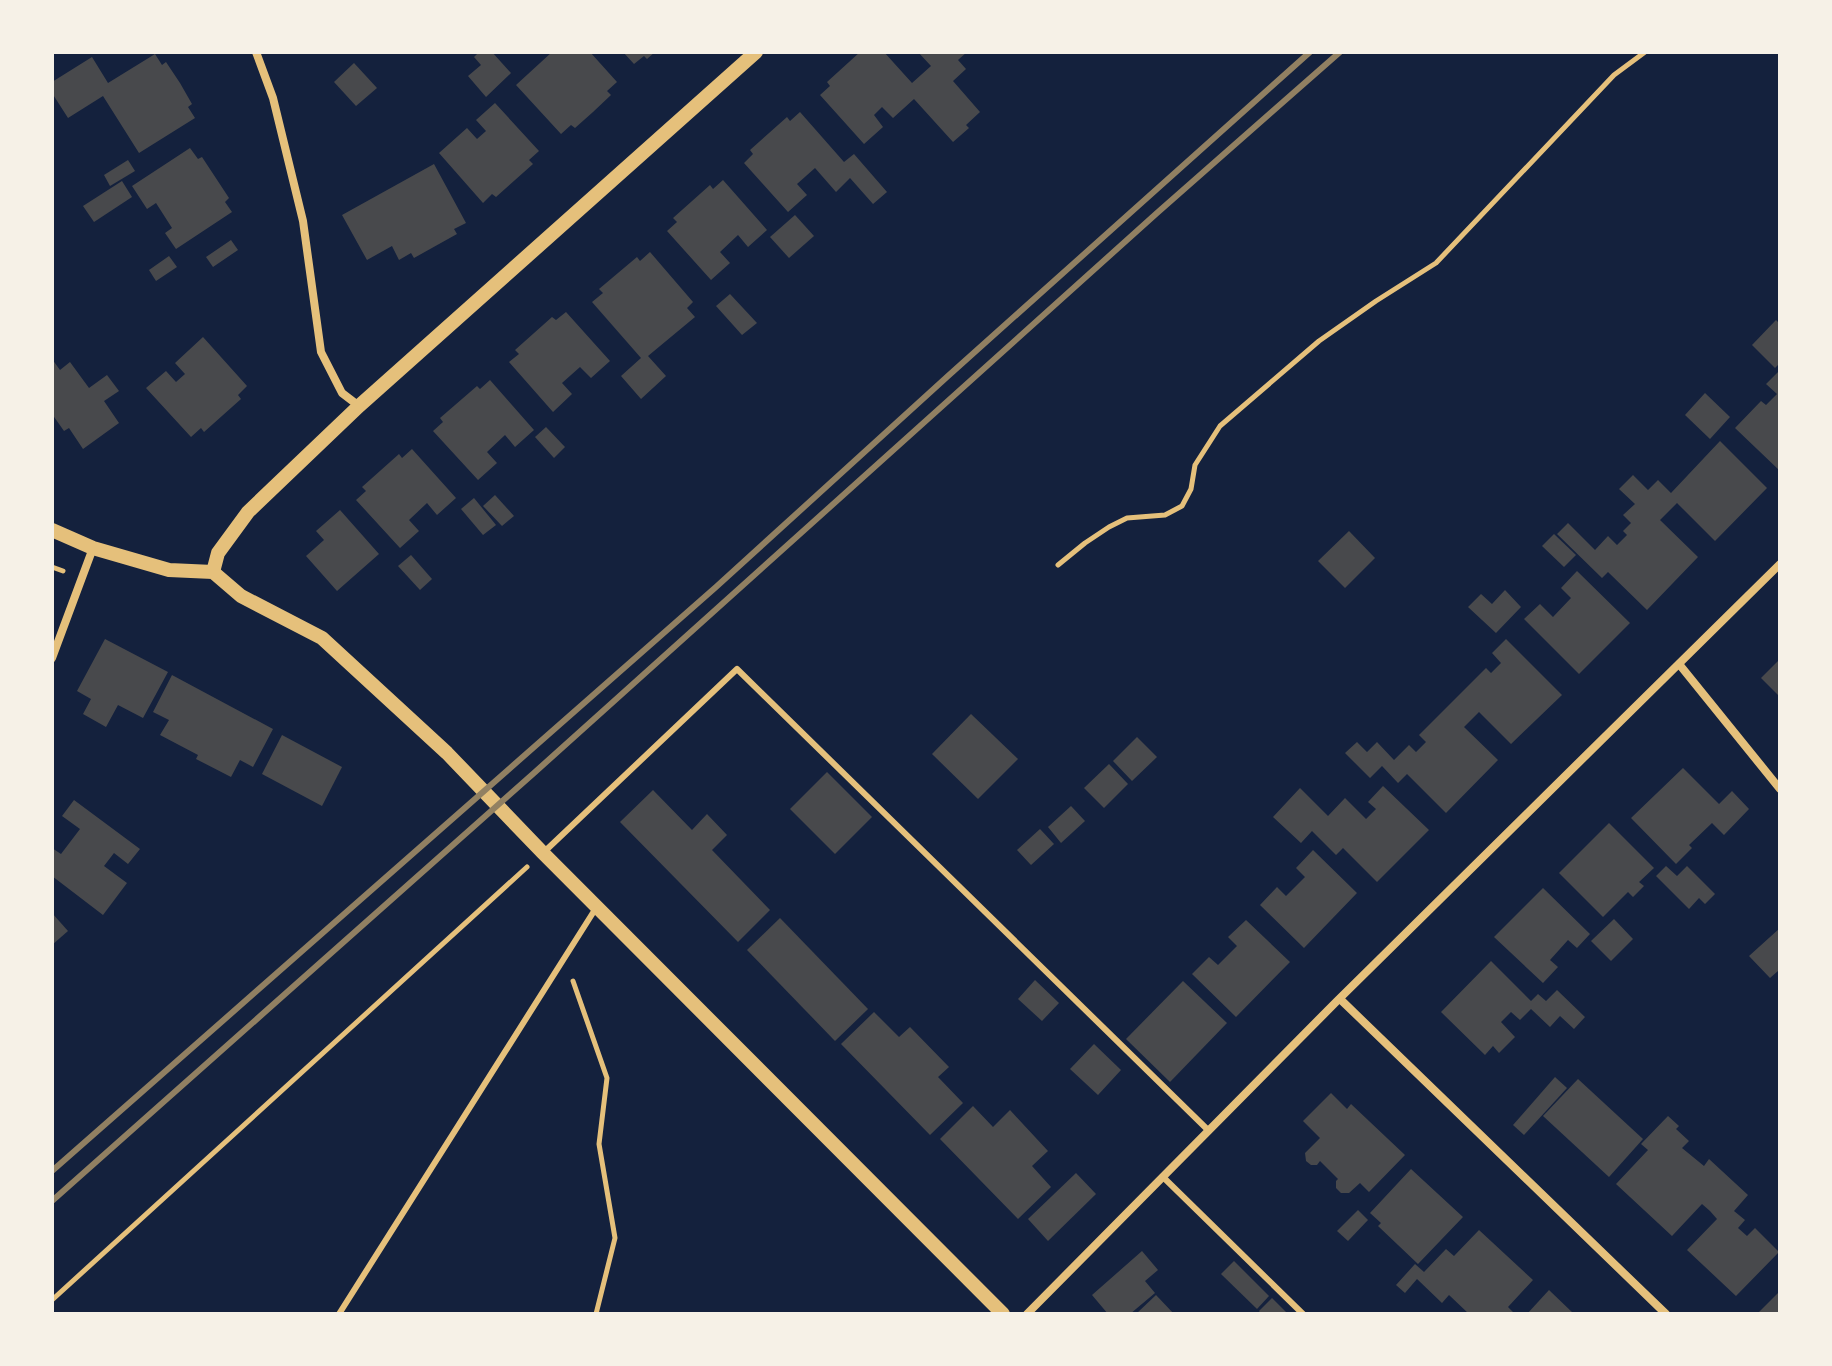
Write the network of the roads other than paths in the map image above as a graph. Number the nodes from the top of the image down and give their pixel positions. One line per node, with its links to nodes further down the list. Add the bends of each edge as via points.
1 (256, 52): 3 (street, via 273,98 303,221 321,352 342,393)
2 (756, 52): 3 (street)
3 (359, 406): 7 (street, via 248,512 218,553)
4 (52, 530): 5 (street)
5 (93, 548): 7 (street, via 169,570); 8 (street)
6 (1780, 564): 9 (street)
7 (213, 572): 11 (street, via 241,596 322,638 447,753)
8 (52, 658)
9 (1679, 664): 10 (street); 13 (street)
10 (1780, 789)
11 (543, 853): 12 (street); 14 (lane, via 737,669)
12 (596, 907): 16 (lane); 17 (street)
13 (1340, 999): 14 (street); 20 (street)
14 (1209, 1131): 15 (street)
15 (1163, 1177): 18 (street); 19 (lane)
16 (339, 1314)
17 (1003, 1314)
18 (1027, 1314)
19 (1303, 1314)
20 (1666, 1314)

